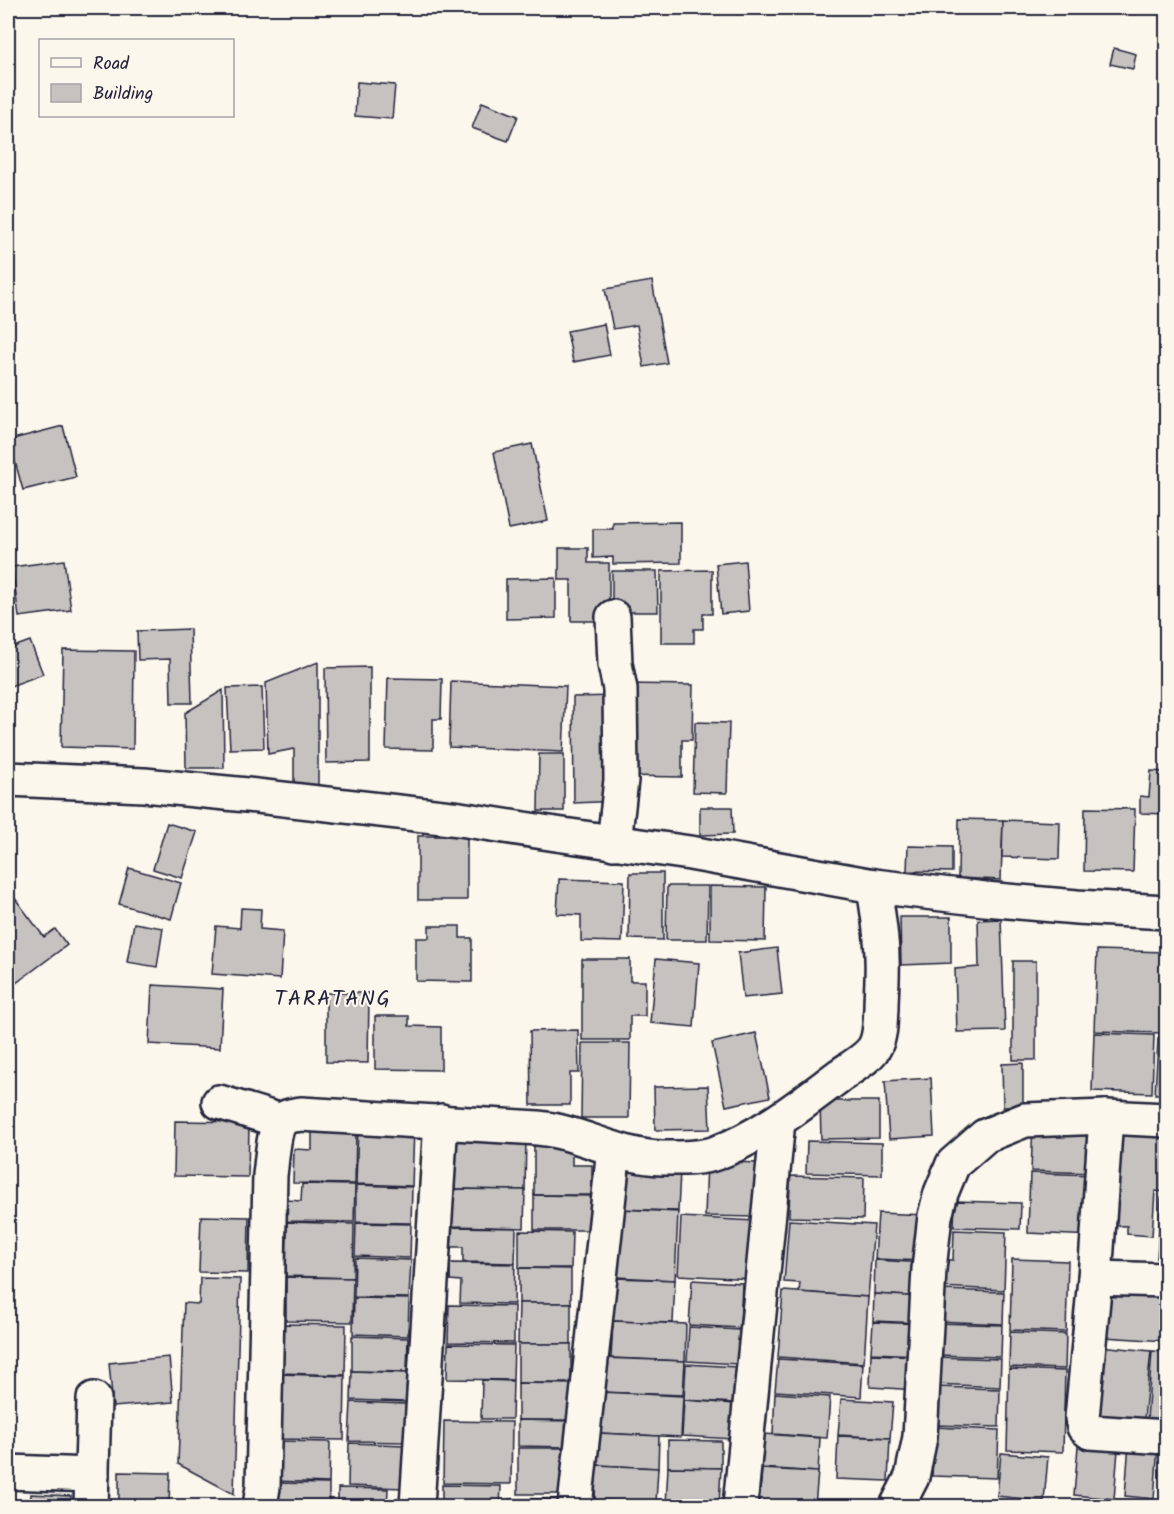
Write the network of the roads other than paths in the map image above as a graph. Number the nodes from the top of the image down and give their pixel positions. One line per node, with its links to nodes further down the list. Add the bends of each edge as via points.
1 (613, 617): 3 (street, via 620,689 621,780)
2 (8, 779): 3 (street, via 144,785 247,795 460,819)
3 (614, 843): 4 (street)
4 (874, 886): 5 (street, via 996,900); 11 (street, via 882,957 876,1046)
5 (1167, 912)
6 (219, 1102): 9 (street)
7 (1106, 1117): 8 (street); 13 (street); 24 (street, via 1025,1120 985,1136 954,1164 935,1216 920,1437 912,1477)
8 (1167, 1120)
9 (280, 1121): 10 (street, via 301,1114); 20 (street, via 270,1175)
10 (441, 1121): 12 (street, via 552,1129); 21 (street)
11 (778, 1121): 12 (street, via 744,1142 713,1154 659,1158); 23 (street)
12 (614, 1149): 22 (street)
13 (1095, 1278): 14 (street); 16 (street, via 1084,1427 1090,1432)
14 (1167, 1280)
15 (94, 1399): 18 (street)
16 (1167, 1437)
17 (8, 1472): 18 (street)
18 (92, 1474): 19 (street)
19 (91, 1506)
20 (260, 1506)
21 (417, 1506)
22 (575, 1506)
23 (740, 1506)
24 (897, 1506)

